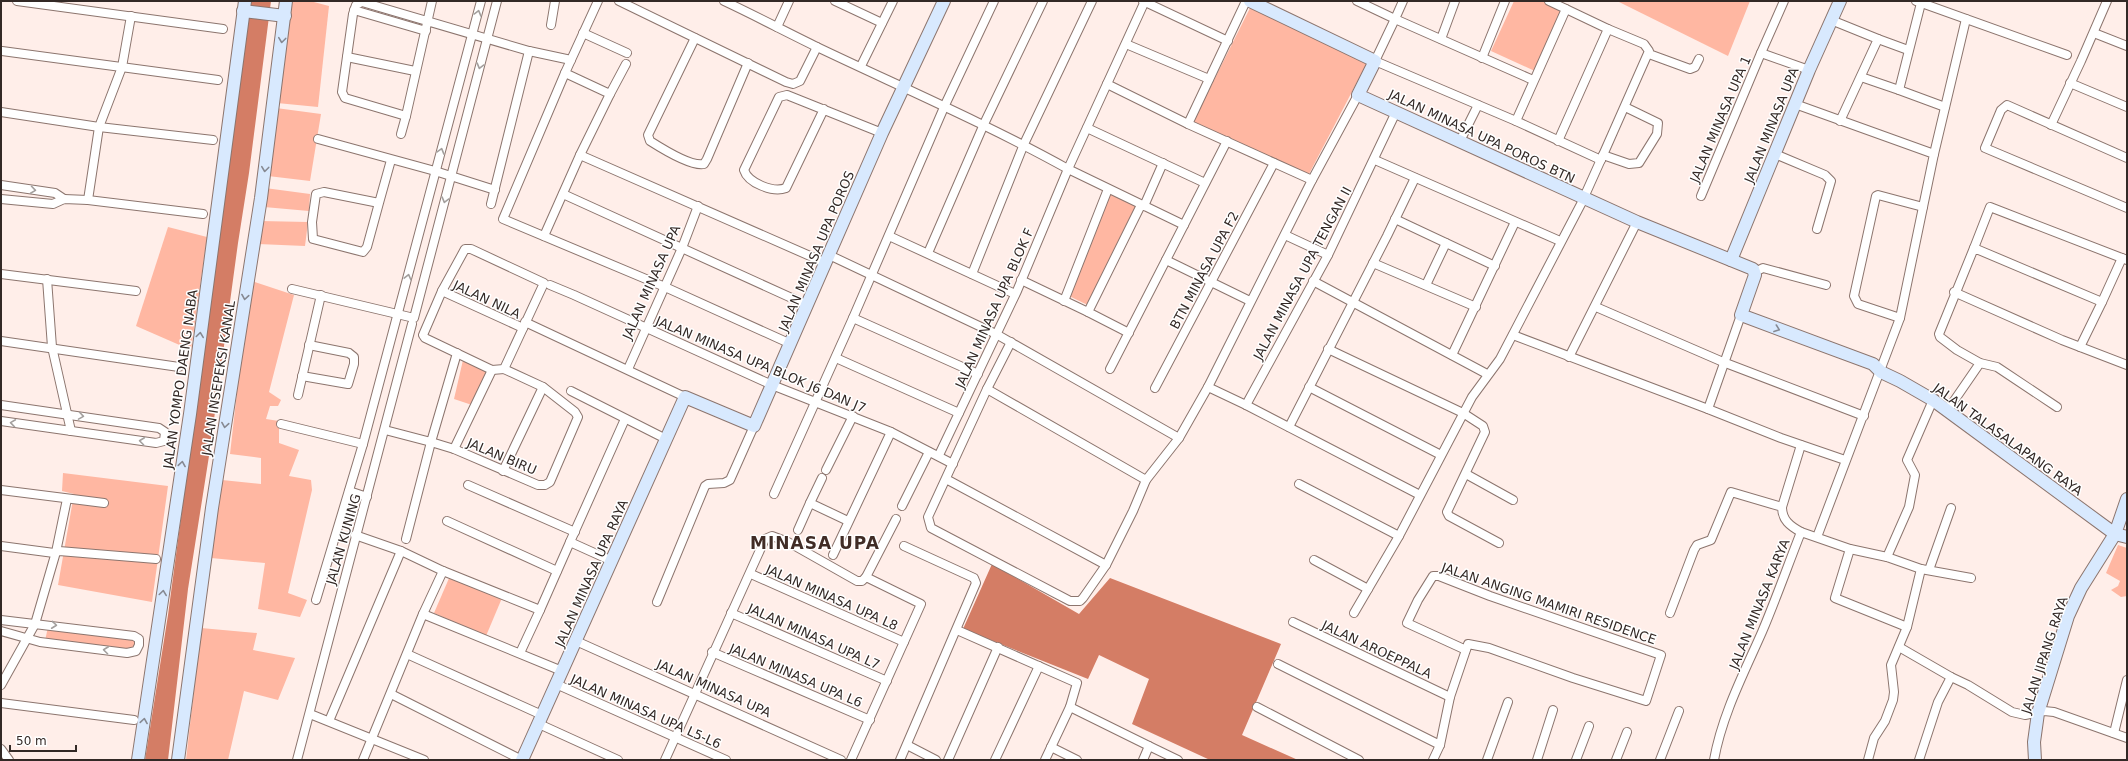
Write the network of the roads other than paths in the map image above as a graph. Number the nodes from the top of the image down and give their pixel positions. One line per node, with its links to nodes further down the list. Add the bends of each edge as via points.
1 (17, 1): 32 (street)
2 (286, 1): 33 (street, JALAN INSEPEKSI KANAL)
3 (432, 1): 36 (street)
4 (481, 1): 46 (street, one-way to 4)
5 (497, 1): 48 (street, JALAN KUNING)
6 (554, 1): 39 (street)
7 (598, 1): 44 (street)
8 (619, 1): 47 (street)
9 (724, 1): 28 (street)
10 (789, 1): 40 (street)
11 (835, 1): 38 (street)
12 (893, 1): 38 (street)
13 (944, 1): 80 (street)
14 (994, 1): 85 (street)
15 (1044, 1): 96 (street)
16 (1092, 1): 108 (street)
17 (1144, 1): 51 (street); 52 (street, JALAN MINASA UPA BLOK F)
18 (1251, 1): 51 (street); 66 (street)
19 (1357, 1): 34 (street)
20 (1404, 1): 34 (street)
21 (1456, 1): 49 (street)
22 (1505, 1): 63 (street)
23 (1549, 1): 30 (street)
24 (1784, 1): 59 (street, JALAN MINASA UPA 1)
25 (1840, 1): 37 (street, JALAN MINASA UPA)
26 (2107, 1): 45 (street)
27 (1918, 2): 35 (street); 55 (street)
28 (737, 4): 40 (street)
29 (244, 6): 33 (street); 369 (street, JALAN YOMPO DAENG NABA, one-way to 29, via 190,414)
30 (1566, 9): 42 (street); 77 (street)
31 (354, 10): 36 (street, via 359,3 367,3); 43 (street); 62 (street)
32 (131, 16): 41 (street); 70 (street)
33 (285, 16): 370 (street, JALAN INSEPEKSI KANAL, one-way to 370, via 261,198 212,508)
34 (1395, 19): 49 (street); 66 (street)
35 (1966, 19): 61 (street); 88 (street)
36 (428, 20): 43 (street); 46 (street)
37 (1831, 20): 50 (street); 71 (street, JALAN MINASA UPA)
38 (882, 23): 69 (street)
39 (551, 25)
40 (776, 27): 54 (street)
41 (223, 29)
42 (1608, 29): 60 (street, via 1644,44); 106 (street)
43 (426, 31): 72 (street)
44 (583, 33): 58 (street); 65 (street)
45 (2094, 33): 53 (street); 78 (street)
46 (472, 35): 48 (street); 119 (street, one-way to 46)
47 (694, 38): 68 (street); 68 (street, via 648,135 650,141 656,145 693,164 704,164 707,160)
48 (487, 39): 57 (street); 120 (street, JALAN KUNING, one-way to 120)
49 (1441, 39): 63 (street)
50 (1878, 39): 55 (street); 74 (street)
51 (1228, 41): 75 (street)
52 (1126, 44): 75 (street); 79 (street, JALAN MINASA UPA BLOK F)
53 (2127, 46)
54 (817, 47): 68 (street, via 800,81 793,84); 69 (street)
55 (1908, 50): 81 (street)
56 (2, 51): 70 (street)
57 (529, 51): 65 (street); 125 (street)
58 (627, 53)
59 (1761, 53): 71 (street); 128 (street, JALAN MINASA UPA 1)
60 (1649, 54): 64 (street, via 1690,69); 87 (street)
61 (2067, 54)
62 (347, 57): 72 (street); 93 (street, via 342,92 345,98)
63 (1482, 58): 77 (street)
64 (1699, 59)
65 (571, 60): 73 (street)
66 (1375, 61): 83 (street); 86 (street)
67 (626, 64): 82 (street)
68 (748, 64)
69 (861, 66): 80 (street)
70 (122, 67): 76 (street); 99 (street)
71 (1809, 70): 84 (street, JALAN MINASA UPA)
72 (415, 71): 93 (street)
73 (565, 73): 82 (street); 146 (street, via 503,219)
74 (1861, 77): 81 (street); 95 (street)
75 (1209, 79): 97 (street)
76 (218, 80)
77 (1533, 80): 94 (street)
78 (2070, 83): 89 (street); 98 (street)
79 (1107, 84): 97 (street); 100 (street, JALAN MINASA UPA BLOK F)
80 (903, 86): 85 (street); 101 (street, JALAN MINASA UPA POROS)
81 (1899, 90): 88 (street)
82 (610, 94): 111 (street)
83 (1358, 95): 92 (street, JALAN MINASA UPA POROS BTN); 122 (street)
84 (1795, 104): 95 (street); 109 (street, JALAN MINASA UPA)
85 (945, 105): 96 (street); 147 (street)
86 (1478, 105): 94 (street); 107 (street)
87 (1625, 107): 112 (street); 112 (street, via 1657,122 1657,134 1640,163 1629,164)
88 (1945, 107): 110 (street)
89 (2127, 107)
90 (824, 109): 90 (street, via 786,95 779,97 744,170 746,177 779,191 786,188); 101 (street)
91 (1, 112): 99 (street)
92 (1396, 112): 107 (street, JALAN MINASA UPA POROS BTN); 115 (street, JALAN MINASA UPA TENGAN II)
93 (406, 116): 102 (street)
94 (1516, 121): 106 (street)
95 (1840, 121): 110 (street)
96 (984, 124): 108 (street); 152 (street)
97 (1188, 124): 105 (street)
98 (2051, 125): 113 (street); 138 (street, via 2007,105 2001,110 1985,148)
99 (99, 126): 104 (street); 132 (street)
100 (1087, 128): 116 (street); 118 (street, JALAN MINASA UPA BLOK F)
101 (882, 133): 154 (street, JALAN MINASA UPA POROS)
102 (402, 134)
103 (318, 139): 114 (street)
104 (213, 140)
105 (1227, 141): 117 (street); 123 (street)
106 (1558, 141): 112 (street)
107 (1460, 142): 129 (street, JALAN MINASA UPA POROS BTN)
108 (1024, 144): 118 (street); 163 (street)
109 (1775, 154): 144 (street, via 1825,175 1831,180); 157 (street, JALAN MINASA UPA)
110 (1934, 154): 137 (street)
111 (580, 155): 127 (street); 136 (street)
112 (1602, 158): 129 (street)
113 (2127, 158)
114 (391, 160): 119 (street); 133 (street)
115 (1375, 160): 121 (street); 153 (street, JALAN MINASA UPA TENGAN II)
116 (1164, 163): 123 (street); 135 (street)
117 (1274, 163): 122 (street); 166 (street, BTN MINASA UPA F2)
118 (1068, 169): 126 (street); 165 (street, JALAN MINASA UPA BLOK F)
119 (435, 171): 120 (street); 186 (street, one-way to 119)
120 (451, 176): 125 (street); 190 (street, JALAN KUNING, one-way to 190)
121 (1415, 178): 140 (street); 141 (street)
122 (1312, 180): 145 (street)
123 (1206, 183): 143 (street)
124 (1, 185): 131 (street, one-way to 131, via 54,193)
125 (494, 190): 134 (street)
126 (1108, 190): 135 (street); 178 (street)
127 (563, 194): 146 (street); 150 (street)
128 (1701, 196)
129 (1584, 198): 142 (street, JALAN MINASA UPA POROS BTN); 148 (street)
130 (1, 199): 131 (street, via 53,204)
131 (64, 199): 132 (street)
132 (88, 200): 139 (street)
133 (378, 203): 133 (street, via 319,192 315,197 313,239 363,252 367,247)
134 (491, 204)
135 (1143, 205): 143 (street); 185 (street)
136 (698, 206): 150 (street, JALAN MINASA UPA); 154 (street)
137 (1923, 207): 189 (street); 189 (street, via 1876,196 1854,296 1858,304)
138 (2127, 208)
139 (203, 214)
140 (1395, 219): 149 (street); 158 (street)
141 (1515, 222): 148 (street); 159 (street)
142 (1637, 222): 157 (street, JALAN MINASA UPA POROS BTN); 184 (street)
143 (1184, 225): 156 (street)
144 (1817, 230)
145 (1285, 235): 153 (street); 179 (street)
146 (544, 236): 171 (street)
147 (889, 236): 152 (street); 162 (street)
148 (1560, 241): 195 (street)
149 (1446, 243): 159 (street); 169 (street)
150 (682, 248): 171 (street, JALAN MINASA UPA); 182 (street)
151 (1974, 248): 155 (street, via 1990,207); 175 (street); 180 (street)
152 (928, 253): 163 (street)
153 (1328, 255): 167 (street, JALAN MINASA UPA TENGAN II)
154 (828, 259): 162 (street); 182 (street, JALAN MINASA UPA POROS)
155 (2124, 259): 180 (street)
156 (1166, 260): 166 (street); 193 (street)
157 (1731, 260): 160 (street, JALAN MINASA UPA POROS BTN)
158 (1373, 263): 169 (street); 181 (street)
159 (1495, 266): 183 (street)
160 (1755, 272): 170 (street, via 1763,268); 187 (street)
161 (1, 274): 164 (street)
162 (872, 274): 188 (street); 194 (street)
163 (972, 274): 176 (street)
164 (47, 279): 173 (street); 200 (street)
165 (1021, 280): 176 (street, JALAN MINASA UPA BLOK F); 178 (street)
166 (1212, 281): 179 (street); 223 (street, BTN MINASA UPA F2)
167 (1313, 281): 181 (street); 231 (street, JALAN MINASA UPA TENGAN II)
168 (547, 284): 174 (street, JALAN MINASA UPA BLOK J6 DAN J7, via 467,249 463,251); 191 (street); 192 (street, JALAN MINASA UPA BLOK J6 DAN J7)
169 (1426, 285): 183 (street)
170 (1826, 285)
171 (665, 287): 192 (street, JALAN MINASA UPA); 198 (street)
172 (292, 289): 177 (street)
173 (136, 291)
174 (442, 291): 191 (street, JALAN NILA); 203 (street, via 423,334 425,338)
175 (1954, 292): 201 (street); 208 (street, via 1940,337)
176 (1015, 294): 194 (street, JALAN MINASA UPA BLOK F)
177 (321, 295): 186 (street); 199 (street)
178 (1064, 300): 185 (street)
179 (1250, 301): 221 (street)
180 (2102, 302): 201 (street)
181 (1353, 303): 202 (street); 204 (street)
182 (807, 305): 198 (street, JALAN MINASA UPA POROS)
183 (1476, 306): 204 (street)
184 (1596, 307): 205 (street); 207 (street)
185 (1088, 312): 193 (street)
186 (398, 314): 190 (street); 251 (street)
187 (1741, 315): 207 (street); 215 (street, JALAN TALASALAPANG RAYA, one-way to 215, via 1873,364)
188 (853, 318): 206 (street); 216 (street)
189 (1900, 318): 215 (street)
190 (413, 321): 245 (street, JALAN KUNING)
191 (524, 325): 211 (street); 212 (street, JALAN NILA)
192 (646, 329): 212 (street, JALAN MINASA UPA); 219 (street, JALAN MINASA UPA BLOK J6 DAN J7)
193 (1130, 333): 213 (street)
194 (996, 334): 197 (street); 216 (street, JALAN MINASA UPA BLOK F)
195 (1513, 335): 205 (street); 217 (street, via 1500,359)
196 (1, 341): 200 (street)
197 (1011, 342): 224 (street); 249 (street)
198 (791, 344): 219 (street, JALAN MINASA UPA POROS)
199 (309, 345): 218 (street); 218 (street, via 349,354 354,357 354,364 348,384)
200 (52, 347): 210 (street); 237 (street)
201 (2080, 347): 209 (street)
202 (1328, 349): 222 (street); 236 (street)
203 (457, 353): 214 (street); 250 (street)
204 (1452, 355): 217 (street)
205 (1569, 357): 233 (street)
206 (836, 358): 229 (street); 235 (street)
207 (1724, 362): 233 (street); 239 (street)
208 (1980, 363): 232 (street, via 1997,367); 234 (street)
209 (2127, 365)
210 (179, 367)
211 (504, 369): 214 (street); 220 (street, JALAN BIRU)
212 (628, 369): 227 (street, JALAN NILA)
213 (1110, 369)
214 (492, 370): 253 (street)
215 (1881, 372): 228 (street, JALAN TALASALAPANG RAYA); 239 (street)
216 (978, 374): 235 (street, JALAN MINASA UPA BLOK F)
217 (1487, 374): 236 (street)
218 (302, 376): 226 (street)
219 (772, 385): 229 (street, JALAN MINASA UPA BLOK J6 DAN J7); 243 (street, JALAN MINASA UPA POROS)
220 (543, 387): 260 (street); 260 (street, JALAN BIRU, via 578,417 550,482 538,485)
221 (1208, 387): 231 (street); 249 (street)
222 (1309, 387): 244 (street); 256 (street)
223 (1155, 388)
224 (987, 389): 258 (street); 264 (street)
225 (571, 391): 240 (street)
226 (298, 395)
227 (686, 397): 243 (street); 248 (street, JALAN MINASA UPA RAYA)
228 (1933, 400): 234 (street, JALAN TALASALAPANG RAYA); 299 (street, via 1907,460 1915,475 1909,507)
229 (816, 401): 238 (street, JALAN MINASA UPA BLOK J6 DAN J7); 269 (street)
230 (1, 405): 237 (street)
231 (1246, 405): 244 (street)
232 (2057, 407)
233 (1708, 409): 252 (street)
234 (1947, 411): 287 (street, JALAN TALASALAPANG RAYA)
235 (959, 413): 255 (street, JALAN MINASA UPA BLOK F)
236 (1463, 413): 256 (street); 261 (street, via 1482,424 1486,430)
237 (66, 414): 246 (street); 246 (street, one-way to 246, via 159,428 166,434 164,441 156,442)
238 (853, 416): 247 (street, JALAN MINASA UPA BLOK J6 DAN J7); 259 (street)
239 (1864, 416): 257 (street)
240 (625, 419): 248 (street); 284 (street)
241 (1, 421): 246 (street, one-way to 241)
242 (281, 424): 251 (street)
243 (754, 426): 312 (street, via 730,480 705,486)
244 (1289, 427): 270 (street)
245 (385, 430): 250 (street, JALAN BIRU); 271 (street, JALAN KUNING)
246 (71, 431)
247 (891, 432): 254 (street, JALAN MINASA UPA BLOK J6 DAN J7); 282 (street)
248 (666, 438): 302 (street, JALAN MINASA UPA RAYA)
249 (1179, 438): 264 (street)
250 (431, 442): 253 (street, JALAN BIRU); 290 (street)
251 (363, 444): 268 (street)
252 (1801, 444): 257 (street); 278 (street)
253 (454, 449): 260 (street, JALAN BIRU)
254 (929, 452): 255 (street, JALAN MINASA UPA BLOK J6 DAN J7); 277 (street)
255 (939, 455): 258 (street, JALAN MINASA UPA BLOK J6 DAN J7)
256 (1441, 455): 270 (street)
257 (1845, 460): 289 (street)
258 (954, 464): 263 (street)
259 (826, 470)
260 (503, 471)
261 (1466, 474): 274 (street); 292 (street, via 1448,508 1448,514)
262 (822, 478): 276 (street)
263 (946, 479): 303 (street); 303 (street, via 928,518 931,528 1070,601 1080,601)
264 (1146, 480): 303 (street)
265 (1299, 484): 288 (street)
266 (468, 485): 284 (street)
267 (1, 490): 272 (street)
268 (349, 491): 271 (street); 311 (street)
269 (774, 494)
270 (1420, 495): 288 (street)
271 (367, 497): 286 (street, JALAN KUNING)
272 (67, 499): 275 (street); 297 (street)
273 (2127, 499): 287 (street, JALAN JIPANG RAYA)
274 (1513, 500)
275 (104, 503)
276 (813, 504): 282 (street); 283 (street)
277 (902, 506)
278 (1782, 507): 285 (street, via 1785,521); 316 (street, via 1731,492 1711,540 1698,545 1694,550)
279 (1951, 508): 304 (street)
280 (896, 519): 308 (street)
281 (447, 521): 306 (street)
282 (848, 521): 298 (street)
283 (798, 530)
284 (575, 532): 291 (street)
285 (1801, 532): 289 (street, JALAN MINASA KARYA); 394 (street, JALAN MINASA KARYA, via 1769,616 1732,700 1719,736)
286 (355, 535): 296 (street); 351 (street, JALAN KUNING)
287 (2121, 535): 350 (street, JALAN JIPANG RAYA, via 2074,601)
288 (1399, 536): 310 (street)
289 (1817, 537): 295 (street, JALAN MINASA KARYA)
290 (406, 539)
291 (570, 542): 302 (street); 306 (street)
292 (1499, 542)
293 (1, 546): 297 (street)
294 (904, 546): 322 (street, via 975,580 976,587)
295 (1850, 549): 299 (street, JALAN MINASA KARYA); 321 (street, via 1835,598)
296 (401, 551): 305 (street); 355 (street)
297 (56, 552): 300 (street); 320 (street)
298 (833, 555)
299 (1887, 557): 304 (street, JALAN MINASA KARYA)
300 (156, 559)
301 (1314, 560): 310 (street)
302 (612, 561): 325 (street, JALAN MINASA UPA RAYA)
303 (1106, 565)
304 (1925, 570): 309 (street, JALAN MINASA KARYA); 321 (street)
305 (443, 571): 313 (street); 317 (street)
306 (557, 571): 313 (street)
307 (751, 574): 308 (street, via 765,539 772,536 788,542 858,581); 314 (street); 326 (street, JALAN MINASA UPA L8)
308 (866, 577): 326 (street, via 921,604)
309 (1971, 578)
310 (1368, 588): 315 (street)
311 (316, 600)
312 (657, 602)
313 (540, 610): 331 (street)
314 (731, 613): 330 (street); 338 (street, JALAN MINASA UPA L7)
315 (1354, 613)
316 (1670, 613)
317 (423, 614): 331 (street); 332 (street)
318 (1, 620): 320 (street)
319 (1293, 622): 343 (street, JALAN AROEPPALA)
320 (35, 624): 324 (street); 324 (street, one-way to 324, via 134,636 139,639 139,645 136,651 127,653)
321 (1907, 627): 329 (street)
322 (957, 630): 327 (street); 362 (street)
323 (1, 631): 324 (street)
324 (27, 639): 340 (street)
325 (576, 641): 335 (street, JALAN MINASA UPA RAYA); 342 (street, JALAN MINASA UPA)
326 (904, 642): 338 (street)
327 (998, 647): 334 (street); 381 (street)
328 (1467, 647): 328 (street, JALAN ANGING MAMIRI RESIDENCE, via 1407,623 1430,578 1436,575 1490,596 1662,654 1646,701 1489,648); 343 (street)
329 (1899, 647): 336 (street); 395 (street, via 1891,665 1893,700 1885,721 1874,738)
330 (712, 652): 342 (street); 354 (street, JALAN MINASA UPA L6)
331 (520, 653): 335 (street)
332 (406, 654): 341 (street); 353 (street)
333 (1278, 664): 363 (street)
334 (1039, 666): 346 (street, via 1077,683); 382 (street)
335 (562, 671): 339 (street, JALAN MINASA UPA RAYA)
336 (1951, 678): 350 (street, via 1968,685 2012,712 2025,715); 396 (street, via 1935,709)
337 (2127, 680): 358 (street)
338 (887, 681): 354 (street)
339 (556, 684): 353 (street, JALAN MINASA UPA RAYA); 359 (street, JALAN MINASA UPA L5-L6)
340 (1, 686)
341 (390, 694): 361 (street); 373 (street)
342 (694, 694): 359 (street); 377 (street, JALAN MINASA UPA)
343 (1450, 697): 363 (street)
344 (1508, 702): 389 (street)
345 (1, 703): 352 (street)
346 (1070, 707): 364 (street); 365 (street)
347 (1257, 708): 387 (street)
348 (1553, 710): 390 (street)
349 (1680, 711): 393 (street)
350 (2038, 713): 358 (street, via 2054,712); 397 (street, JALAN JIPANG RAYA, via 2034,742)
351 (310, 714): 355 (street); 371 (street, JALAN KUNING)
352 (134, 720)
353 (540, 720): 373 (street, JALAN MINASA UPA RAYA); 374 (street)
354 (870, 720): 378 (street)
355 (329, 721): 361 (street)
356 (1589, 726): 391 (street)
357 (1628, 732): 392 (street)
358 (2114, 733): 360 (street)
359 (676, 737): 375 (street); 376 (street, JALAN MINASA UPA L5-L6)
360 (2127, 738)
361 (371, 740): 367 (street); 372 (street)
362 (907, 745): 379 (street); 380 (street)
363 (1440, 745): 388 (street)
364 (1149, 746): 385 (street); 386 (street)
365 (1051, 748): 383 (street); 384 (street)
366 (1, 749): 368 (street)
367 (422, 759)
368 (9, 760)
369 (138, 760)
370 (178, 760)
371 (297, 760)
372 (363, 760)
373 (522, 760)
374 (618, 760)
375 (665, 760)
376 (726, 760)
377 (841, 760)
378 (851, 760)
379 (900, 760)
380 (936, 760)
381 (948, 760)
382 (995, 760)
383 (1045, 760)
384 (1077, 760)
385 (1143, 760)
386 (1178, 760)
387 (1359, 760)
388 (1434, 760)
389 (1487, 760)
390 (1537, 760)
391 (1576, 760)
392 (1616, 760)
393 (1660, 760)
394 (1714, 760)
395 (1868, 760)
396 (1919, 760)
397 (2035, 760)

